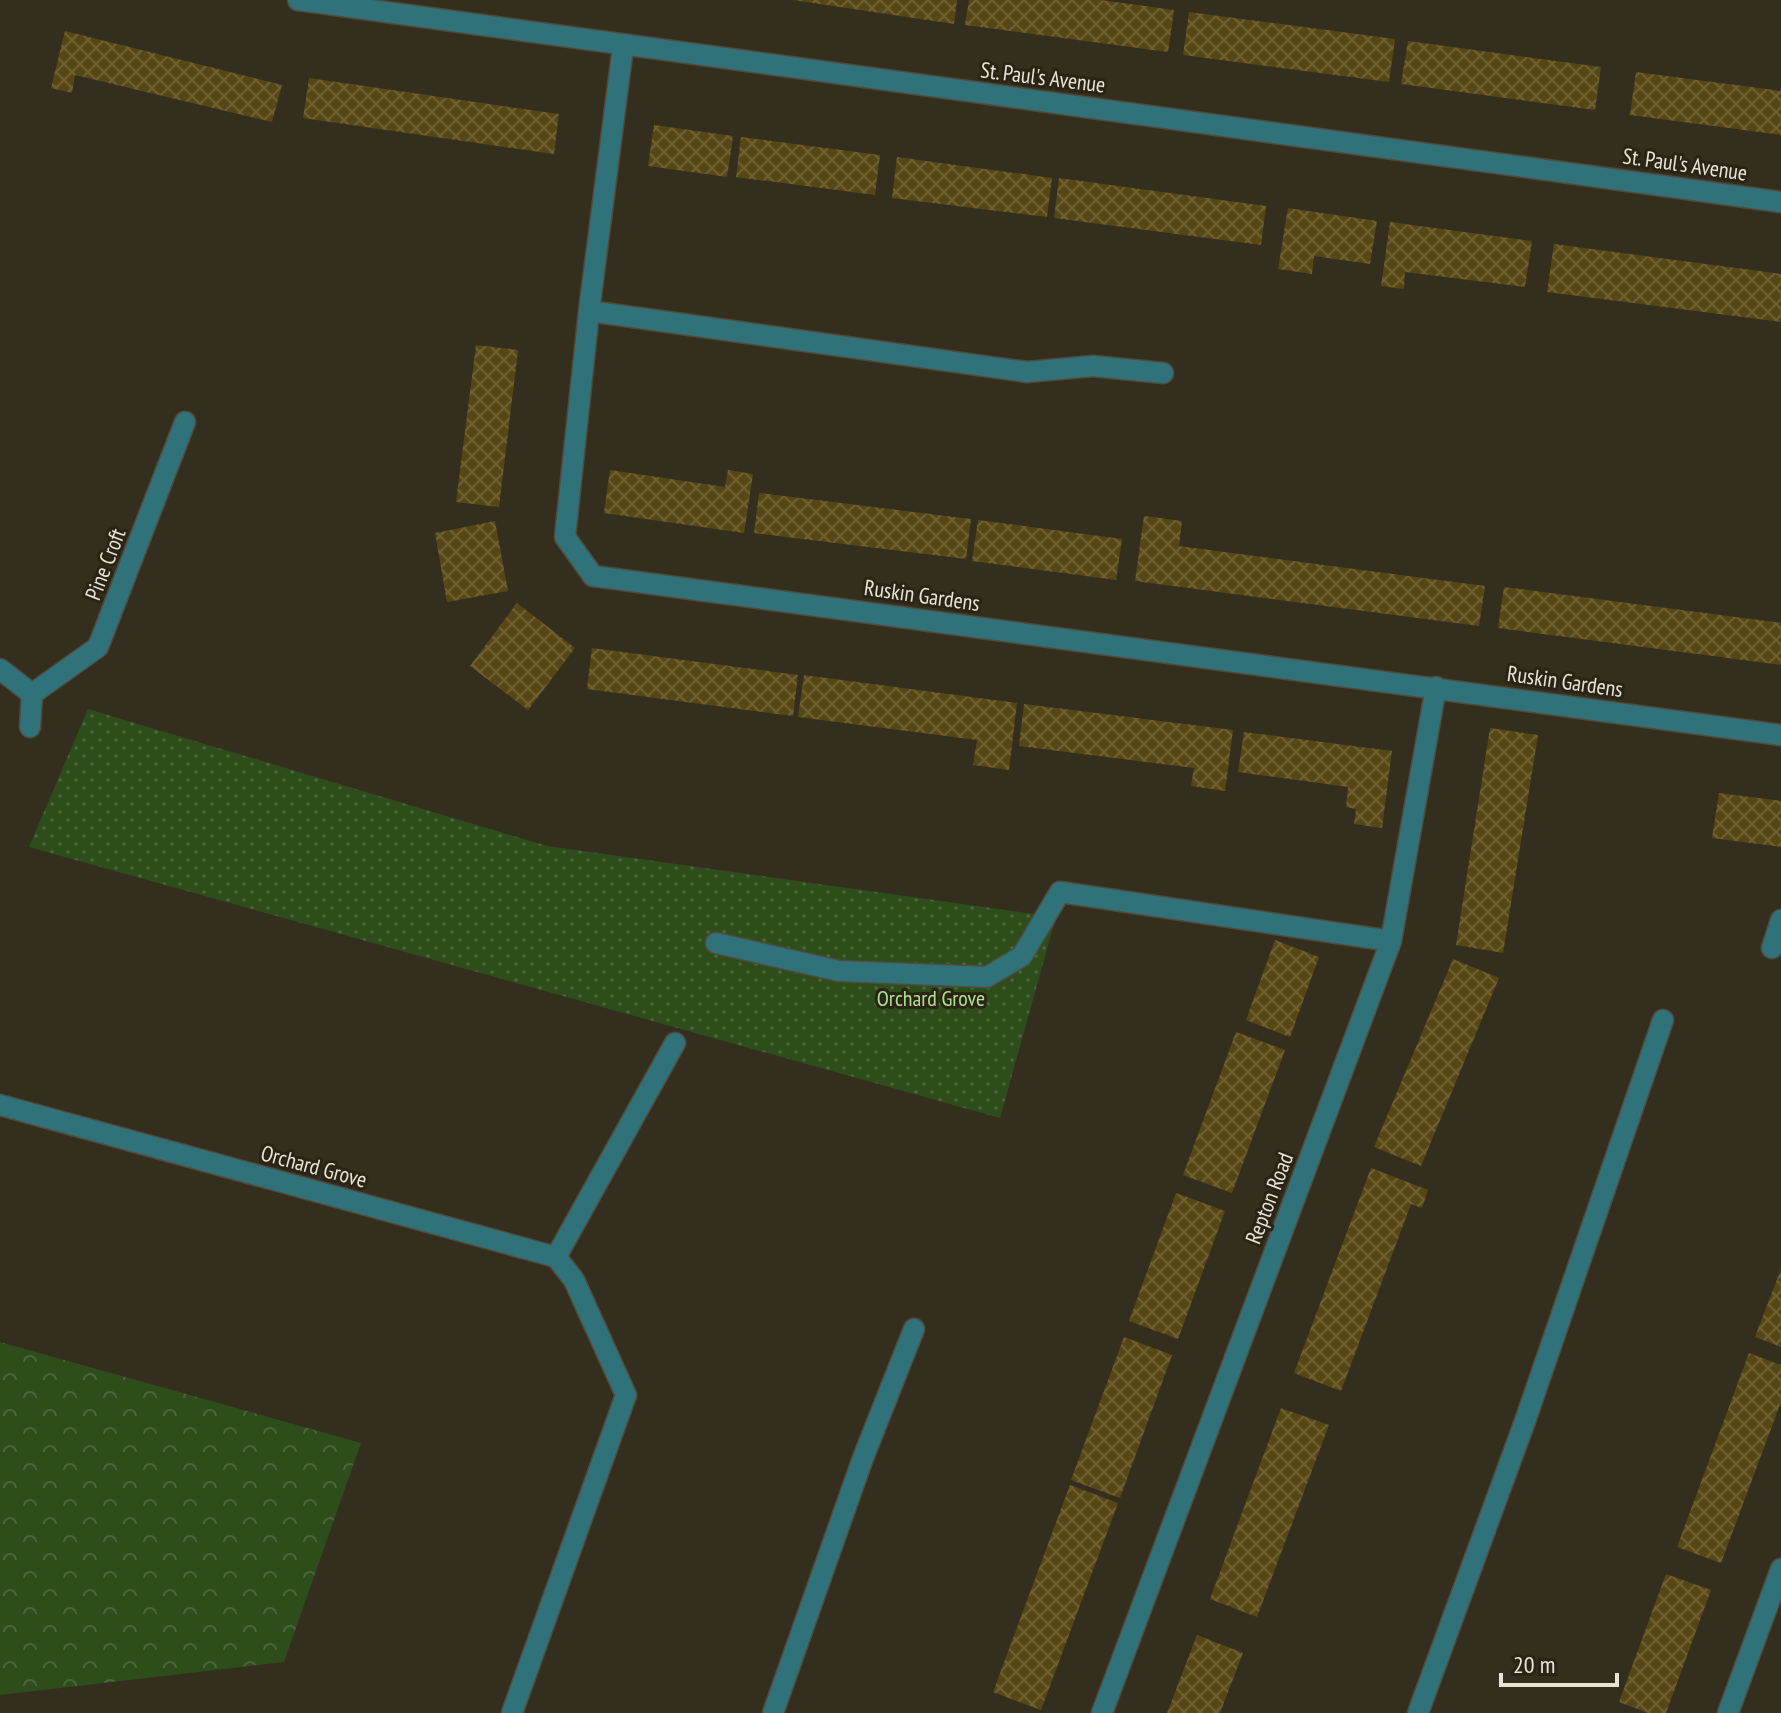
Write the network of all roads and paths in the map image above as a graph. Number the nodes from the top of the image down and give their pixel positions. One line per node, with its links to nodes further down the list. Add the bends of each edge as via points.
1 (298, 0): 2 (street, St. Paul's Avenue)
2 (623, 47): 3 (street, St. Paul's Avenue); 4 (street, Ruskin Gardens)
3 (1781, 202)
4 (589, 311): 5 (street, via 1027,372 1093,366); 8 (street, Ruskin Gardens, via 565,537 593,576)
5 (1163, 373)
6 (185, 422): 9 (street, Pine Croft, via 98,647)
7 (0, 669): 9 (street)
8 (1436, 687): 11 (street, Ruskin Gardens); 13 (street, Repton Road)
9 (32, 694): 10 (street)
10 (30, 727)
11 (1781, 735)
12 (1781, 920): 15 (street)
13 (1391, 941): 14 (street, via 1060,892 1022,956 987,977 839,971); 24 (street, Repton Road)
14 (716, 943)
15 (1772, 948)
16 (1663, 1020): 25 (street)
17 (675, 1043): 19 (street)
18 (0, 1105): 19 (street, Orchard Grove)
19 (556, 1257): 22 (street, via 574,1280 626,1395)
20 (914, 1329): 23 (street)
21 (1781, 1569): 26 (street)
22 (512, 1713)
23 (773, 1713)
24 (1102, 1713)
25 (1418, 1713)
26 (1728, 1713)

